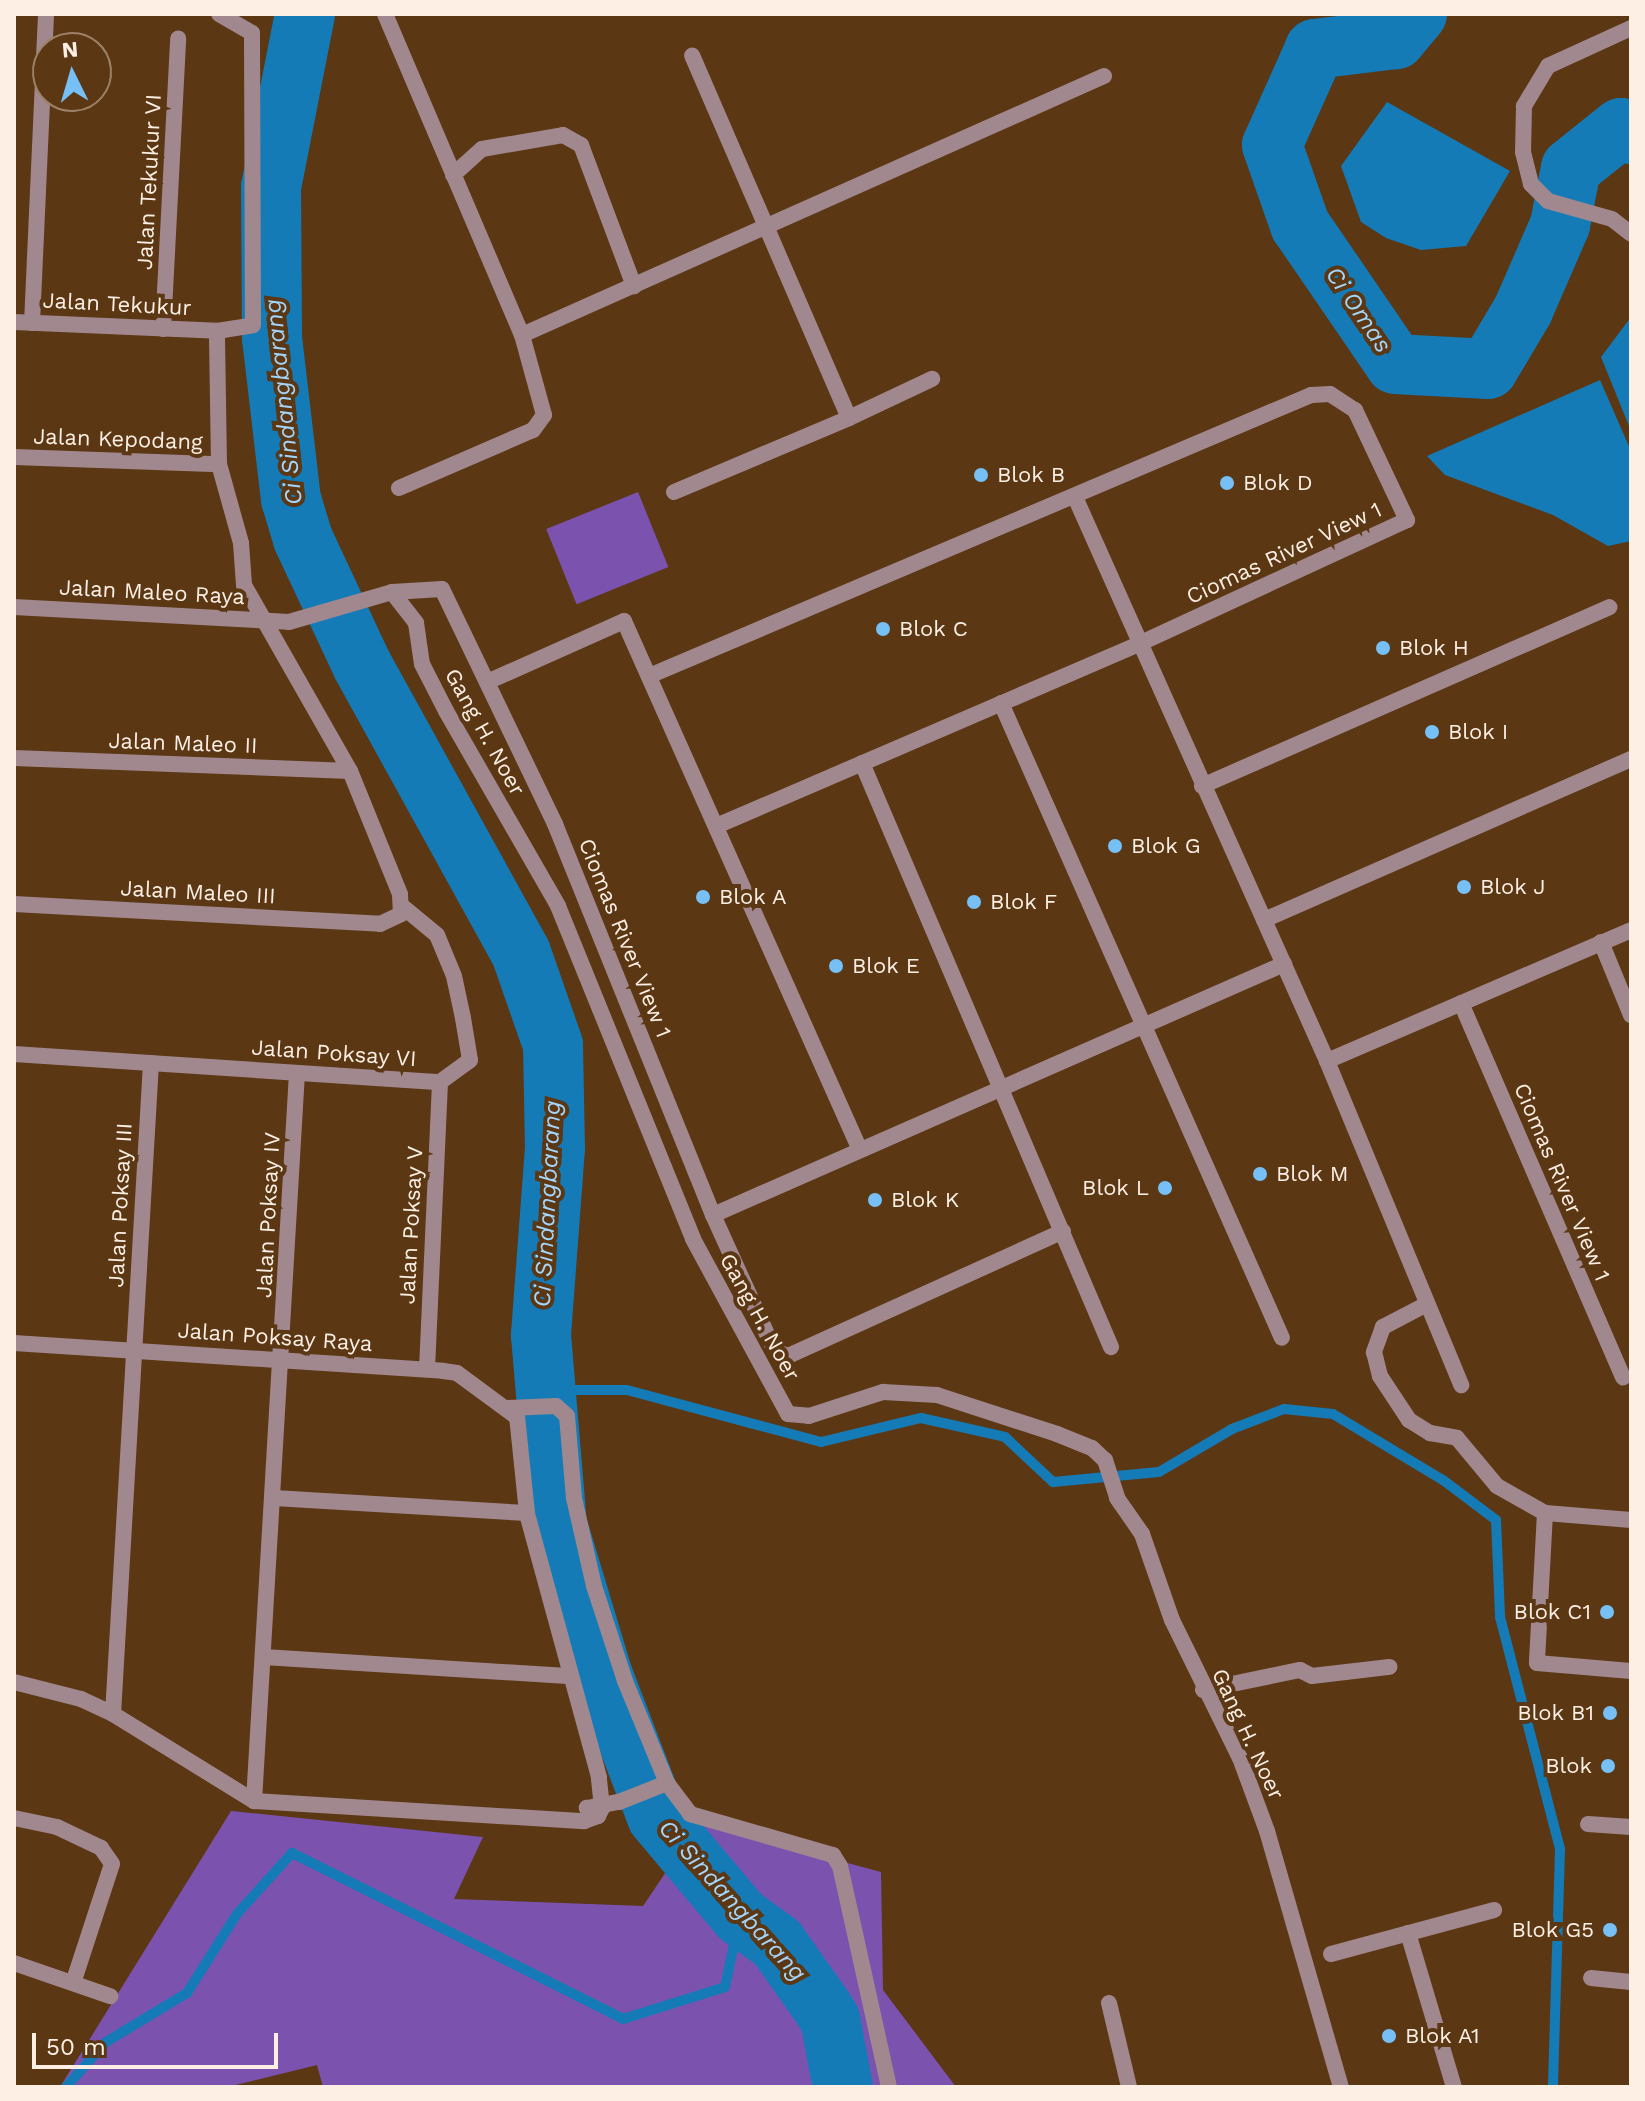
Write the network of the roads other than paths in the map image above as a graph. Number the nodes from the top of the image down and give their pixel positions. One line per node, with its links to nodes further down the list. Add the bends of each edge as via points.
1 (46, 14): 13 (street)
2 (219, 14): 15 (street, Jalan Tekukur, via 252,33 253,325)
3 (385, 14): 8 (street)
4 (1631, 28): 10 (street, via 1556,61 1524,106 1523,152 1531,184 1548,201 1594,214)
5 (178, 38): 14 (street, Jalan Tekukur VI)
6 (692, 56): 9 (street)
7 (1104, 76): 9 (street)
8 (453, 175): 11 (street, via 482,149 563,135 581,145); 16 (street)
9 (768, 228): 11 (street); 18 (street)
10 (1631, 234)
11 (634, 286): 16 (street)
12 (14, 322): 13 (street, Jalan Tekukur)
13 (32, 323): 14 (street, Jalan Tekukur)
14 (163, 329): 15 (street, Jalan Tekukur)
15 (217, 331): 20 (street)
16 (522, 335): 21 (street, via 544,405 542,421 533,430)
17 (932, 379): 18 (street)
18 (849, 418): 22 (street)
19 (14, 457): 20 (street, Jalan Kepodang)
20 (219, 464): 27 (street, via 241,543 244,585)
21 (399, 488)
22 (674, 492)
23 (1075, 497): 28 (street); 28 (street, Ciomas River View 1, via 1311,395 1330,394 1355,410 1407,520); 29 (street, Ciomas River View 1)
24 (392, 592): 27 (street, Jalan Maleo Raya, via 289,622); 30 (street, Ciomas River View 1, via 442,589); 75 (street, Gang H. Noer, via 416,623 422,664 446,711 558,906 693,1239 788,1414 809,1416 883,1392 937,1395 1092,1448 1105,1460 1117,1498 1142,1534)
25 (14, 607): 27 (street, Jalan Maleo Raya)
26 (1609, 607): 36 (street)
27 (267, 620): 35 (street)
28 (1139, 644): 31 (street, Ciomas River View 1); 36 (street)
29 (649, 676): 30 (street, via 624,621); 37 (street)
30 (487, 682): 54 (street, Ciomas River View 1, via 555,824)
31 (1001, 703): 34 (street, Ciomas River View 1); 46 (street)
32 (14, 758): 35 (street, Jalan Maleo II)
33 (1631, 759): 40 (street)
34 (862, 763): 37 (street, Ciomas River View 1); 52 (street)
35 (350, 771): 39 (street)
36 (1202, 786): 40 (street)
37 (716, 826): 53 (street)
38 (14, 904): 39 (street, Jalan Maleo III, via 380,924 391,923)
39 (403, 907): 51 (street, Jalan Poksay VI, via 437,935 463,1018 470,1060)
40 (1264, 920): 43 (street)
41 (1631, 930): 42 (street)
42 (1601, 942): 44 (street); 45 (street)
43 (1284, 964): 46 (street); 48 (street)
44 (1461, 1003): 48 (street); 63 (street, Ciomas River View 1)
45 (1631, 1015)
46 (1146, 1025): 52 (street); 57 (street)
47 (14, 1054): 49 (street, Jalan Poksay VI)
48 (1327, 1061): 56 (street)
49 (151, 1063): 50 (street, Jalan Poksay VI); 60 (street, Jalan Poksay III)
50 (297, 1073): 51 (street, Jalan Poksay VI); 61 (street, Jalan Poksay IV)
51 (440, 1082): 62 (street, Jalan Poksay V)
52 (1004, 1088): 53 (street); 55 (street)
53 (860, 1150): 54 (street)
54 (713, 1215): 55 (street, Ciomas River View 1, via 771,1343 788,1356)
55 (1063, 1231): 59 (street)
56 (1427, 1304): 64 (street); 68 (street, via 1383,1327 1374,1352 1380,1376 1409,1420 1430,1433 1457,1438 1497,1486)
57 (1282, 1338)
58 (14, 1343): 60 (street, Jalan Poksay Raya)
59 (1111, 1347)
60 (134, 1349): 61 (street, Jalan Poksay Raya); 76 (street, Jalan Poksay III)
61 (282, 1359): 62 (street, Jalan Poksay Raya); 66 (street, Jalan Poksay IV)
62 (427, 1369): 65 (street, Jalan Poksay Raya, via 457,1373)
63 (1623, 1378)
64 (1461, 1385)
65 (512, 1413): 67 (street); 77 (street, via 556,1406 567,1416 574,1498 594,1586)
66 (274, 1498): 67 (street); 70 (street, Jalan Poksay IV)
67 (527, 1513): 73 (street)
68 (1545, 1513): 69 (street); 72 (street, via 1537,1663)
69 (1631, 1520)
70 (264, 1657): 73 (street); 78 (street, Jalan Poksay IV)
71 (1389, 1667): 75 (street, via 1312,1676 1300,1670)
72 (1631, 1671)
73 (567, 1676): 79 (street, via 599,1777)
74 (14, 1682): 76 (street, via 81,1699)
75 (1203, 1690): 94 (street, Gang H. Noer, via 1240,1758 1267,1831)
76 (113, 1714): 78 (street)
77 (664, 1784): 79 (street, via 587,1808); 92 (street, via 690,1814 833,1855 840,1866 875,2045)
78 (254, 1801): 79 (street, via 584,1821)
79 (598, 1816)
80 (14, 1818): 89 (street, via 57,1827 101,1848 112,1864)
81 (1588, 1824): 82 (street)
82 (1631, 1827)
83 (1494, 1910): 84 (street)
84 (1408, 1933): 85 (street); 95 (street)
85 (1331, 1954)
86 (14, 1963): 89 (street)
87 (1591, 1978): 88 (street)
88 (1631, 1982)
89 (73, 1983): 90 (street)
90 (110, 1996)
91 (1109, 2003): 93 (street)
92 (889, 2087)
93 (1129, 2087)
94 (1341, 2087)
95 (1454, 2087)

